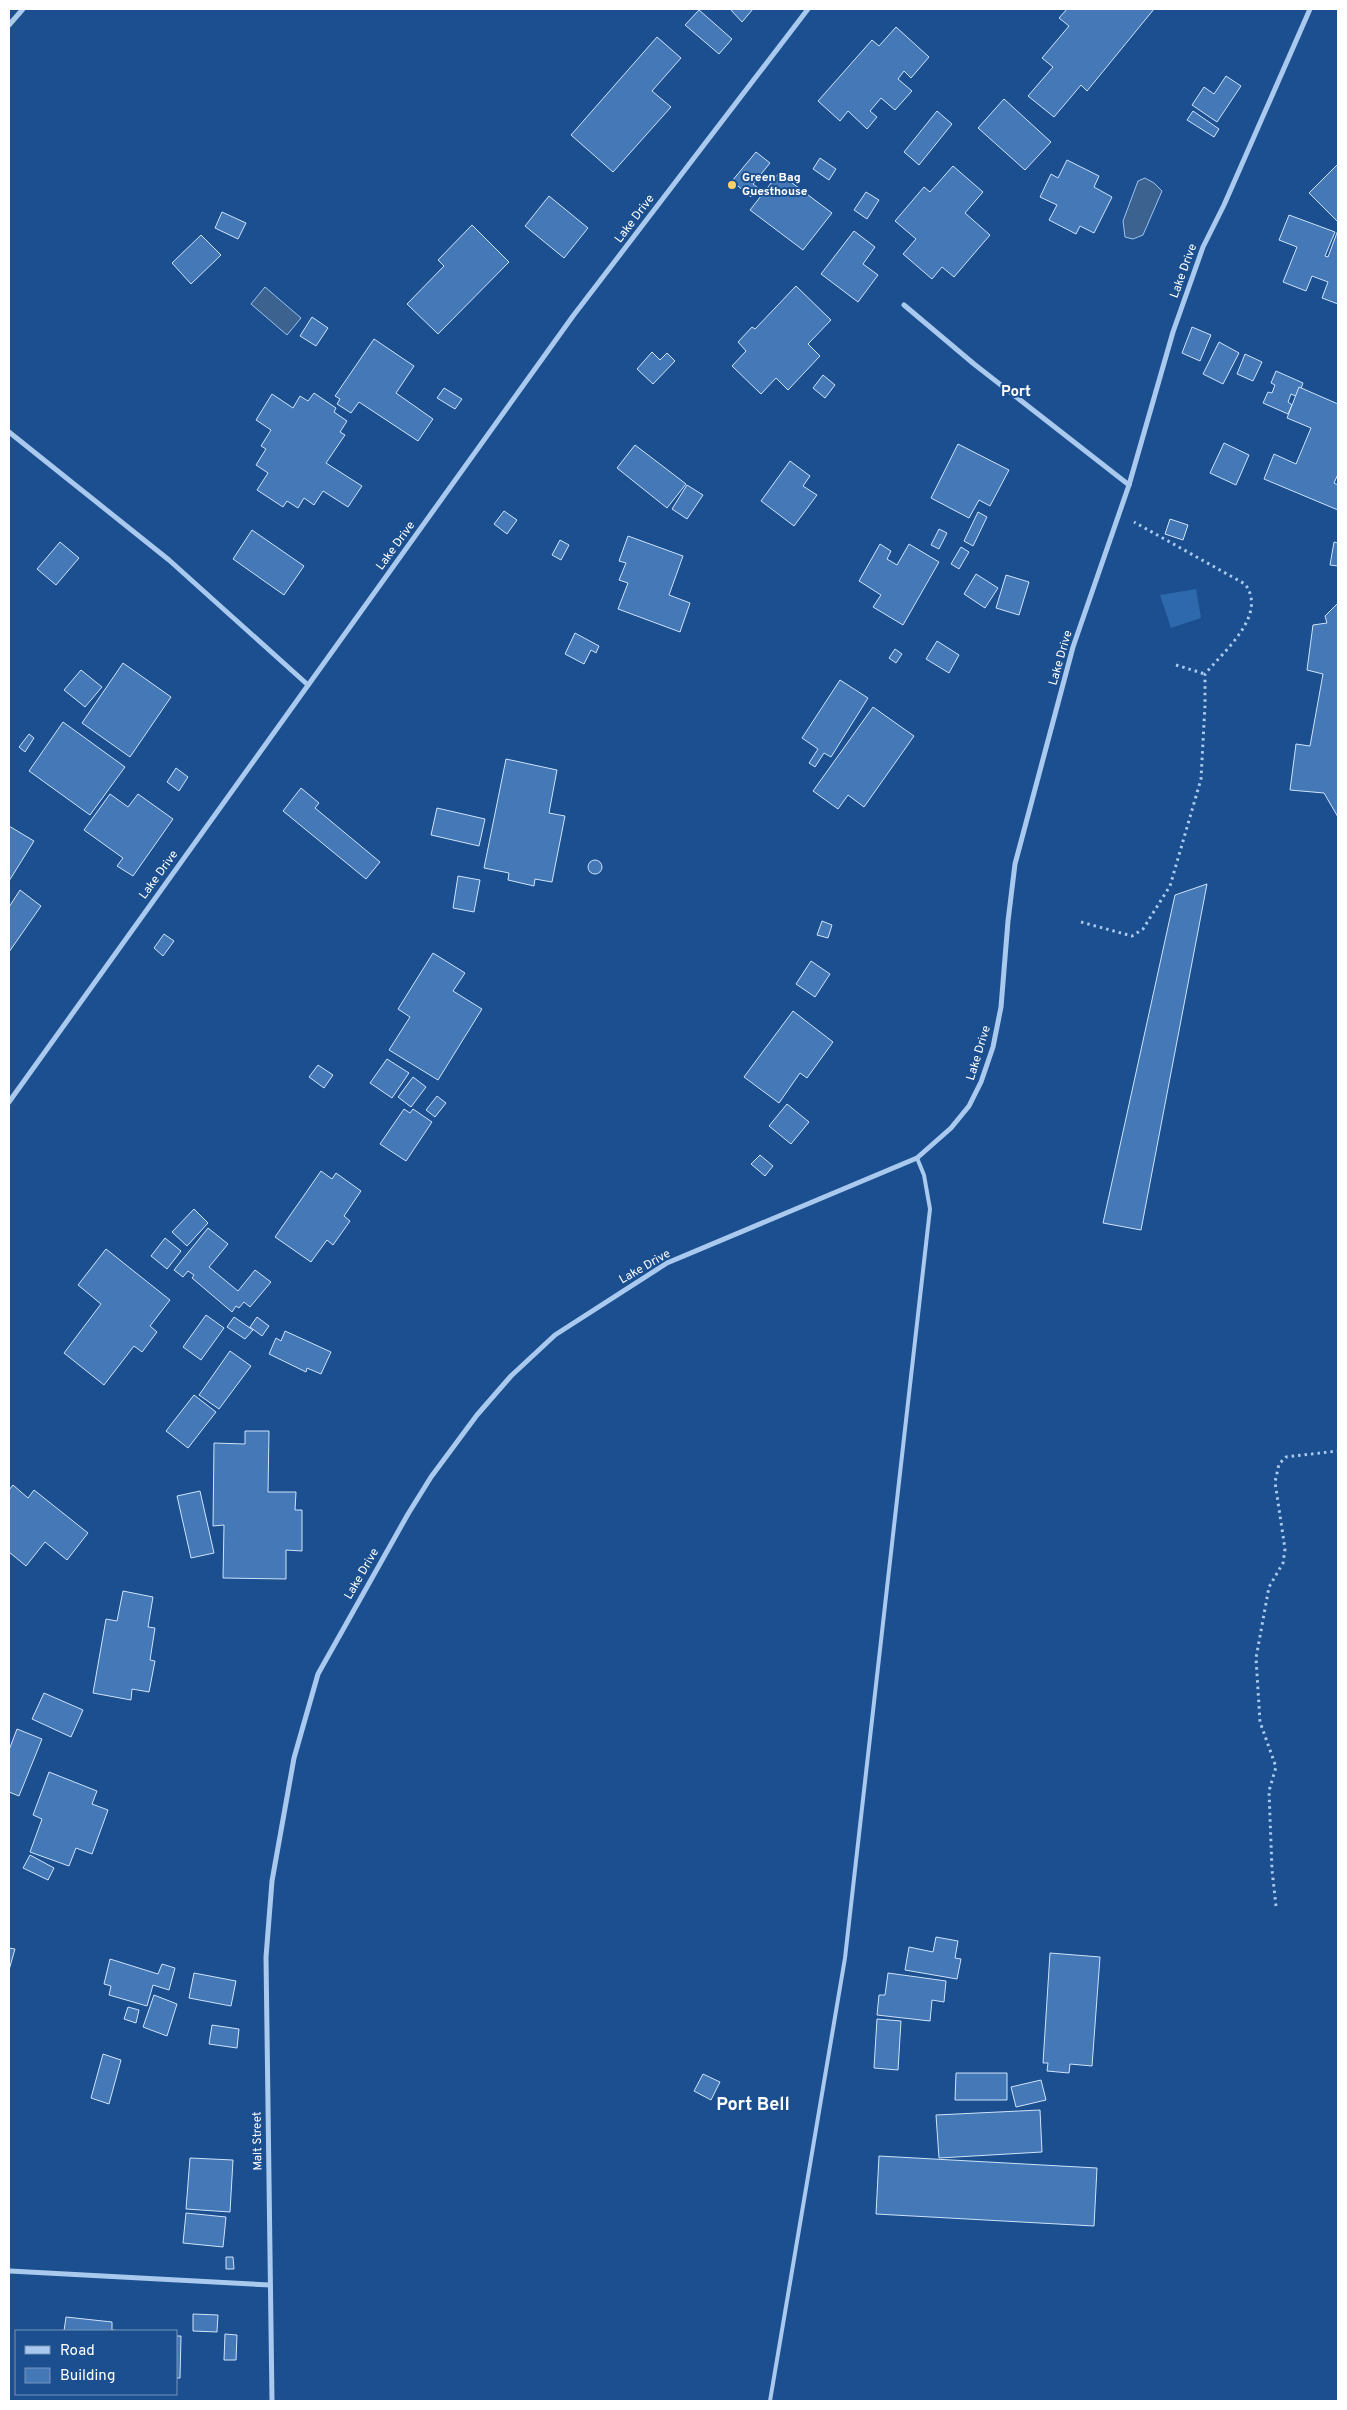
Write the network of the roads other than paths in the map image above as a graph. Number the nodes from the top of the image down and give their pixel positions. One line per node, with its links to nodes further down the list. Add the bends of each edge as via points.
1 (23, 9): 4 (street)
2 (808, 9): 8 (street, Lake Drive, via 573,316)
3 (1310, 9): 7 (street, Lake Drive, via 1203,248 1173,332)
4 (9, 25)
5 (904, 305): 7 (street)
6 (9, 432): 8 (street, via 169,560)
7 (1129, 485): 10 (street, Lake Drive, via 1074,647 1015,864 1001,1007 982,1082 969,1106 951,1128)
8 (308, 685): 9 (street, Lake Drive)
9 (9, 1102)
10 (917, 1158): 11 (street, Lake Drive, via 667,1263 555,1336 511,1376 431,1477 318,1674 294,1758); 15 (lane, via 924,1175 930,1209 845,1958)
11 (272, 1881): 13 (street, Malt Street, via 266,1957)
12 (10, 2271): 13 (street)
13 (270, 2285): 14 (street, Malt Street)
14 (272, 2401)
15 (770, 2401)

